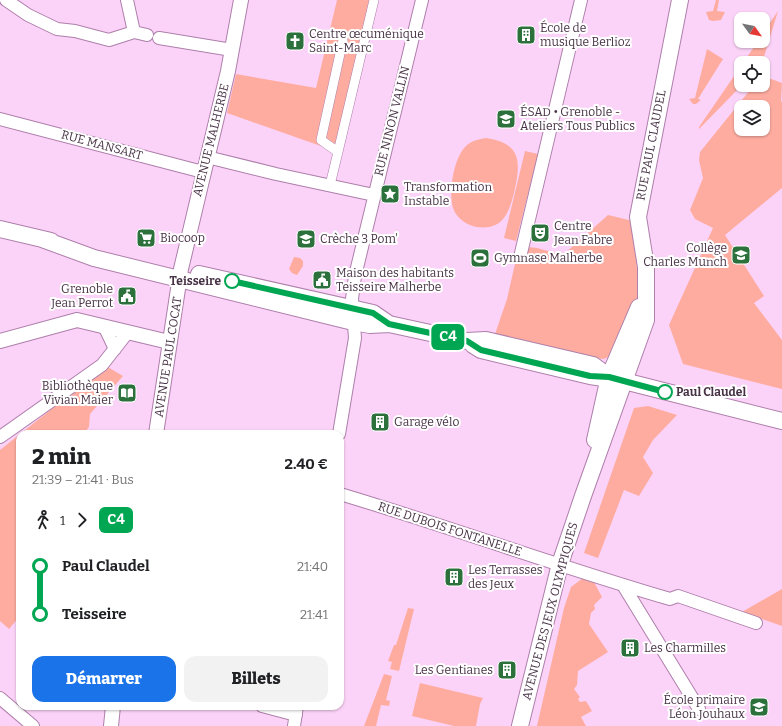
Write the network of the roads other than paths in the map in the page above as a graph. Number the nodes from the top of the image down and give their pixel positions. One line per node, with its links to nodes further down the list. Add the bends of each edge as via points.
1 (6, 0): 8 (street, via 28,15 57,29 75,30 109,40)
2 (127, 0): 8 (street)
3 (242, 0): 12 (street, AVENUE MALHERBE)
4 (374, 0): 14 (street)
5 (422, 0): 18 (street, RUE NINON VALLIN)
6 (581, 0): 20 (street)
7 (680, 0): 28 (main road, RUE PAUL CLAUDEL, via 638,217 646,267 645,291 616,359)
8 (134, 32): 9 (street)
9 (147, 35)
10 (159, 38): 12 (street)
11 (343, 40): 14 (street, via 320,140)
12 (232, 50): 15 (street, AVENUE MALHERBE)
13 (0, 119): 16 (street, RUE MANSART)
14 (338, 152): 17 (street)
15 (207, 157): 16 (street, AVENUE MALHERBE); 17 (street)
16 (203, 172): 21 (street, AVENUE MALHERBE)
17 (330, 185): 18 (street)
18 (374, 195): 22 (street, RUE NINON VALLIN, via 352,293)
19 (0, 229): 21 (main road, via 42,239 94,258)
20 (521, 253)
21 (181, 275): 22 (main road); 26 (street, AVENUE PAUL COCAT)
22 (353, 315): 28 (main road, via 373,313 389,324 467,341 481,350 590,376); 31 (street, RUE NINON VALLIN, via 355,338)
23 (104, 326): 24 (street); 25 (street, via 77,320); 27 (street)
24 (128, 332): 26 (street); 27 (street)
25 (0, 341)
26 (169, 342): 30 (street, AVENUE PAUL COCAT)
27 (115, 348): 32 (street, via 102,365)
28 (617, 379): 29 (main road); 34 (main road, AVENUE DES JEUX OLYMPIQUES)
29 (782, 421)
30 (157, 430)
31 (340, 430)
32 (0, 437)
33 (344, 495): 34 (street, RUE DUBOIS FONTANELLE)
34 (560, 564): 35 (street, RUE DUBOIS FONTANELLE); 44 (main road, AVENUE DES JEUX OLYMPIQUES)
35 (622, 585): 36 (street, RUE DUBOIS FONTANELLE, via 670,599 678,596); 38 (street)
36 (756, 623)
37 (0, 698): 42 (street)
38 (699, 709)
39 (113, 710): 43 (street)
40 (276, 710): 41 (street)
41 (296, 716)
42 (33, 726)
43 (111, 726)
44 (520, 726)

